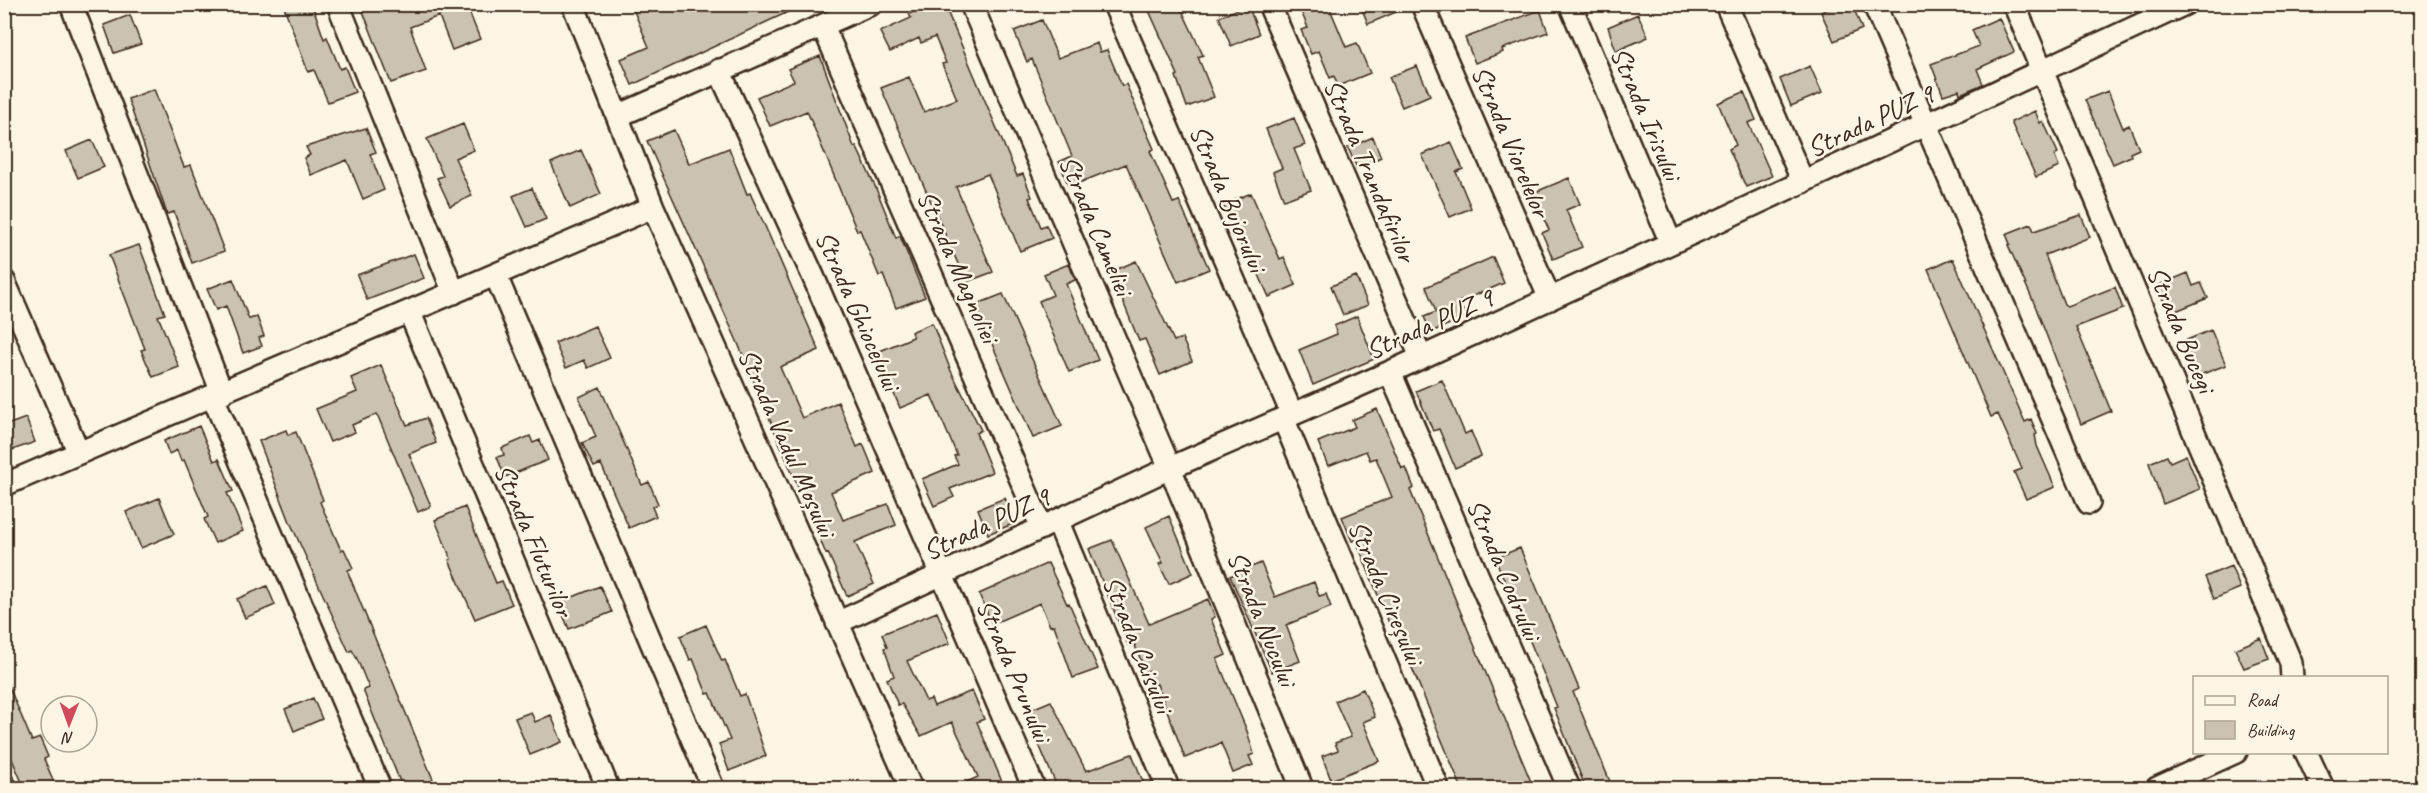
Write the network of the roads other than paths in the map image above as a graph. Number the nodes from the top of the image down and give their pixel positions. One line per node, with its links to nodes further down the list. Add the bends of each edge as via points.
1 (71, 4): 30 (street)
2 (338, 4): 25 (street)
3 (573, 4): 18 (street, Strada Vadul Moșului)
4 (871, 4): 15 (street)
5 (971, 4): 33 (street, Strada Cameliei)
6 (1114, 4): 31 (street, Strada Bujorului)
7 (1269, 4): 28 (street, Strada Trandafirilor)
8 (1422, 4): 26 (street, Strada Viorelelor)
9 (1569, 4): 22 (street, Strada Irisului)
10 (1726, 4): 20 (street)
11 (1874, 4): 19 (street)
12 (2014, 4): 17 (street, Strada Bucegi)
13 (2185, 4): 14 (street, Strada PUZ 9)
14 (2162, 9): 17 (street, Strada PUZ 9)
15 (823, 26): 16 (street); 36 (street, Strada Magnoliei)
16 (719, 70): 18 (street); 37 (street, Strada Ghiocelului)
17 (2043, 71): 19 (street, Strada PUZ 9); 39 (street, Strada Bucegi, via 2291,663)
18 (618, 116): 21 (street, Strada Vadul Moșului)
19 (1926, 125): 20 (street, Strada PUZ 9); 35 (street)
20 (1803, 182): 22 (street, Strada PUZ 9)
21 (653, 207): 23 (street); 38 (street, Strada Vadul Moșului)
22 (1671, 243): 26 (street, Strada PUZ 9)
23 (496, 276): 25 (street); 44 (street)
24 (4, 282): 32 (street)
25 (454, 293): 27 (street)
26 (1550, 299): 28 (street, Strada PUZ 9)
27 (410, 313): 30 (street); 43 (street, Strada Fluturilor)
28 (1421, 357): 29 (street, Strada PUZ 9)
29 (1390, 372): 31 (street, Strada PUZ 9); 50 (street, Strada Codrului)
30 (218, 395): 32 (street); 42 (street)
31 (1287, 416): 33 (street, Strada PUZ 9); 49 (street, Strada Cireșului)
32 (79, 453): 34 (street)
33 (1170, 468): 36 (street, Strada PUZ 9); 48 (street, Strada Nucului)
34 (4, 485)
35 (2089, 503)
36 (1050, 525): 37 (street, Strada PUZ 9); 47 (street, Strada Caisului)
37 (943, 575): 38 (street, Strada PUZ 9); 46 (street, Strada Prunului)
38 (837, 623): 45 (street, Strada Vadul Moșului)
39 (2292, 676)
40 (2234, 754): 51 (street)
41 (2306, 754): 52 (street)
42 (380, 789)
43 (608, 789)
44 (713, 789)
45 (911, 789)
46 (1034, 789)
47 (1168, 789)
48 (1302, 789)
49 (1438, 789)
50 (1569, 789)
51 (2157, 789)
52 (2323, 789)

